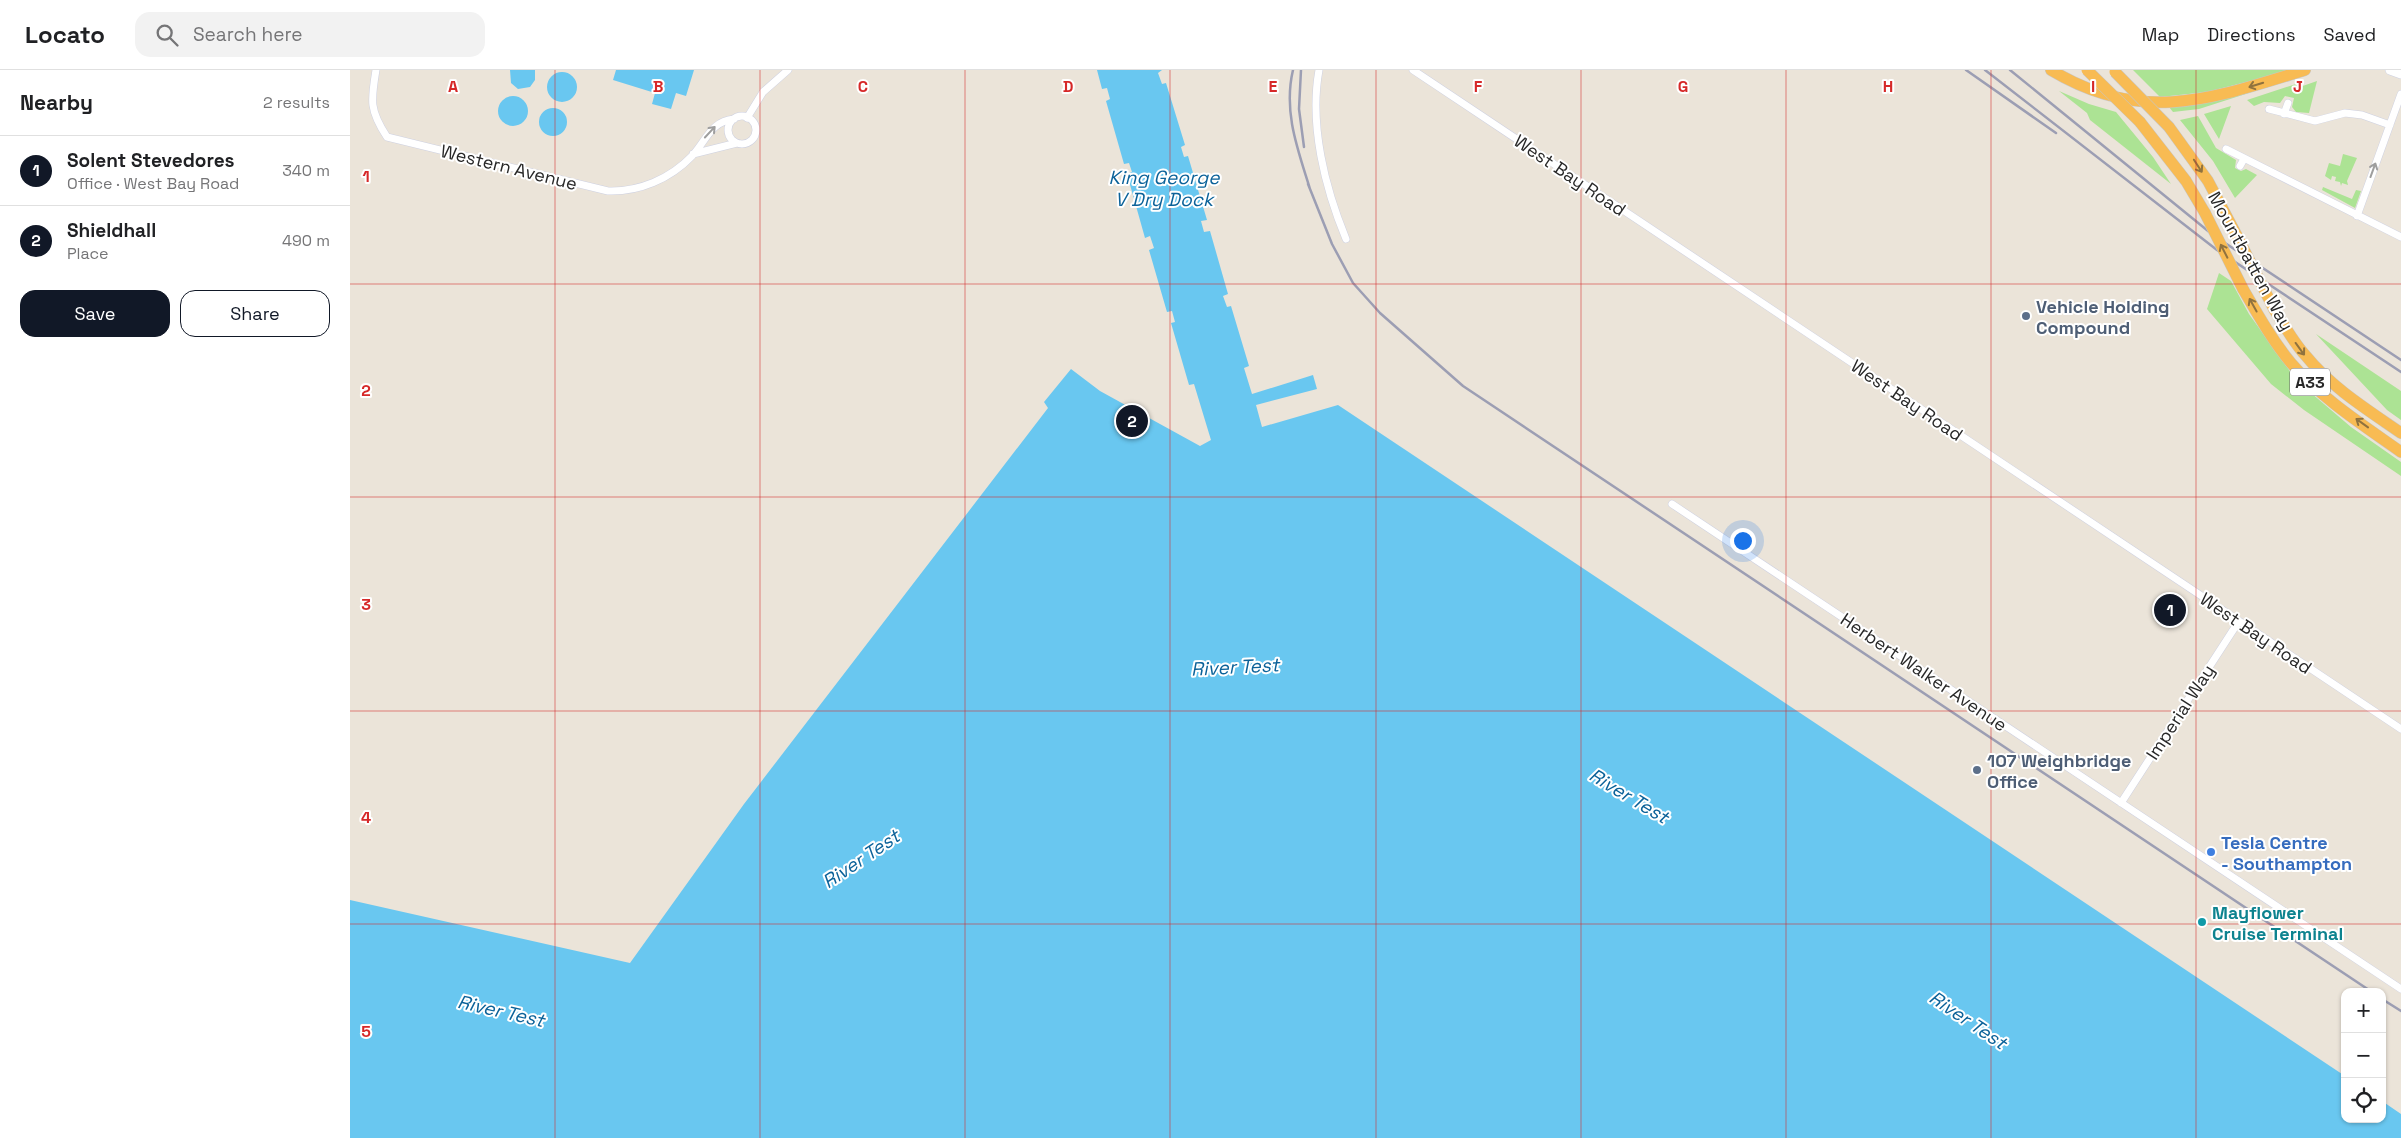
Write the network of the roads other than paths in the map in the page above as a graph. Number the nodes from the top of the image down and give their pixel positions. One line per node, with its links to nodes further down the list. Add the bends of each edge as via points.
1 (376, 70): 20 (street, Western Avenue, via 371,102 378,124 387,137 608,191 625,192 663,178)
2 (788, 70): 15 (street, via 763,92)
3 (1319, 70): 25 (street, via 1316,101 1323,162)
4 (1413, 70): 29 (street, West Bay Road)
5 (2051, 70): 7 (highway, one-way to 5, via 2228,94 2158,104 2107,95)
6 (2087, 70): 27 (highway, Mountbatten Way / A33, one-way to 6, bridge, via 2330,400 2292,364 2243,289 2186,181 2140,122)
7 (2305, 70)
8 (2390, 70): 10 (street)
9 (2113, 71): 26 (highway, Mountbatten Way / A33, one-way to 26, bridge, via 2169,126 2208,181 2274,309 2306,356 2359,404)
10 (2401, 74)
11 (2401, 94): 17 (street)
12 (2288, 103): 14 (street)
13 (2269, 109): 14 (street)
14 (2284, 114): 17 (street, via 2315,121 2345,113)
15 (747, 118): 16 (street); 18 (street, via 755,128 754,136 748,142)
16 (734, 119): 18 (street, via 728,130); 20 (street, one-way to 16, via 718,123)
17 (2390, 124): 23 (street, one-way to 17)
18 (737, 143): 20 (street)
19 (2226, 149): 21 (street)
20 (693, 154)
21 (2244, 159): 22 (street); 23 (street)
22 (2240, 166)
23 (2357, 216): 24 (street)
24 (2401, 238)
25 (1346, 239)
26 (2401, 433)
27 (2401, 452)
28 (1672, 504): 31 (street, Herbert Walker Avenue)
29 (2239, 621): 30 (street, West Bay Road); 31 (street, Imperial Way)
30 (2401, 729)
31 (2121, 804): 32 (street, Herbert Walker Avenue)
32 (2401, 990)

